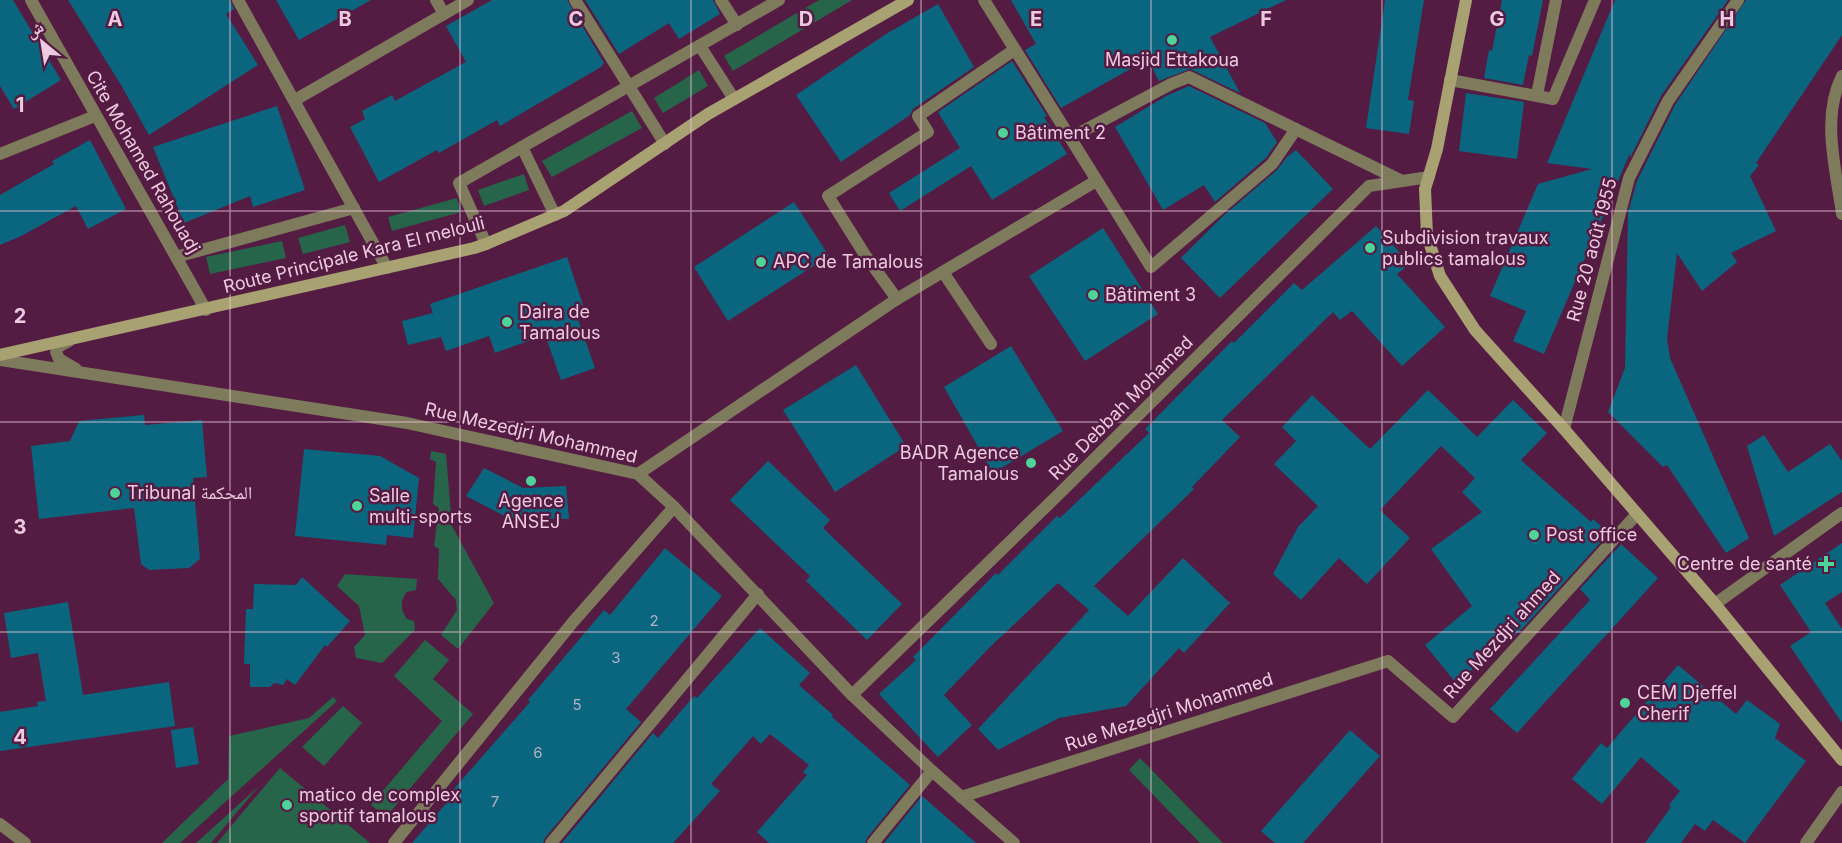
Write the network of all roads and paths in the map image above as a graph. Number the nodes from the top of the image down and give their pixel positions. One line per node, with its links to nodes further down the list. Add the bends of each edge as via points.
1 (31, 0): 24 (street, Cite Mohamed Rahouadj)
2 (238, 0): 23 (street)
3 (436, 0): 14 (street)
4 (468, 0): 14 (street)
5 (575, 0): 20 (street)
6 (721, 0): 15 (street)
7 (779, 0): 15 (street)
8 (908, 0): 22 (main road, Route Principale Kara El melouli)
9 (984, 0): 17 (street)
10 (1466, 0): 19 (main road)
11 (1556, 0): 21 (street)
12 (1595, 0): 21 (street, via 1553,99)
13 (1738, 0): 47 (street, Rue 20 août 1955, via 1668,101 1629,178)
14 (444, 14): 23 (street)
15 (737, 25): 16 (street)
16 (700, 46): 20 (street); 22 (street)
17 (1014, 50): 26 (street); 40 (street, via 918,116 928,132 828,196)
18 (1842, 76): 34 (street, via 1831,111)
19 (1450, 80): 21 (street); 30 (main road)
20 (629, 87): 27 (street); 28 (street)
21 (1537, 95)
22 (734, 99): 27 (main road, Route Principale Kara El melouli)
23 (295, 100): 33 (street)
24 (95, 116): 29 (street); 37 (street, Cite Mohamed Rahouadj)
25 (1296, 129): 26 (street, via 1189,76); 31 (street); 32 (street, via 1272,164 1150,267)
26 (1070, 138): 32 (street)
27 (665, 144): 35 (main road, Route Principale Kara El melouli)
28 (522, 147): 35 (street); 36 (street, via 459,183)
29 (0, 154)
30 (1429, 177): 31 (street, Rue Debbah Mohamed); 47 (main road, via 1425,189 1427,235 1440,276 1475,330)
31 (1400, 180): 55 (street, Rue Debbah Mohamed, via 1369,186)
32 (1096, 181): 39 (street)
33 (354, 208): 37 (street); 38 (street)
34 (1842, 214)
35 (555, 215): 36 (main road, Route Principale Kara El melouli)
36 (486, 244): 38 (main road, Route Principale Kara El melouli)
37 (176, 257): 41 (street, Cite Mohamed Rahouadj)
38 (387, 268): 41 (main road, Route Principale Kara El melouli)
39 (943, 272): 40 (street); 43 (street)
40 (897, 299): 48 (street)
41 (206, 310): 42 (main road, Route Principale Kara El melouli)
42 (70, 340): 44 (main road, Route Principale Kara El melouli); 46 (street, via 56,352 60,359)
43 (991, 344)
44 (0, 354)
45 (0, 360): 46 (street, Rue Mezedjri Mohammed)
46 (83, 372): 48 (street, Rue Mezedjri Mohammed, via 407,423)
47 (1564, 429): 51 (main road)
48 (638, 474): 49 (street, Rue Mezedjri Mohammed)
49 (674, 507): 52 (street, Rue Mezedjri Mohammed); 62 (street, via 573,622)
50 (1842, 513): 53 (street)
51 (1636, 515): 53 (main road); 54 (street, Rue Mezdjri ahmed, via 1453,717)
52 (758, 594): 55 (street, Rue Mezedjri Mohammed); 63 (street)
53 (1715, 604): 56 (main road)
54 (1388, 661): 59 (street, Rue Mezedjri Mohammed)
55 (852, 695): 57 (street, Rue Mezedjri Mohammed)
56 (1842, 760)
57 (932, 771): 59 (street, Rue Mezedjri Mohammed); 64 (street)
58 (1842, 792): 66 (street)
59 (962, 797): 65 (street, Rue Mezedjri Mohammed)
60 (0, 824): 61 (street)
61 (25, 843)
62 (394, 843)
63 (550, 843)
64 (873, 843)
65 (1014, 843)
66 (1806, 843)

